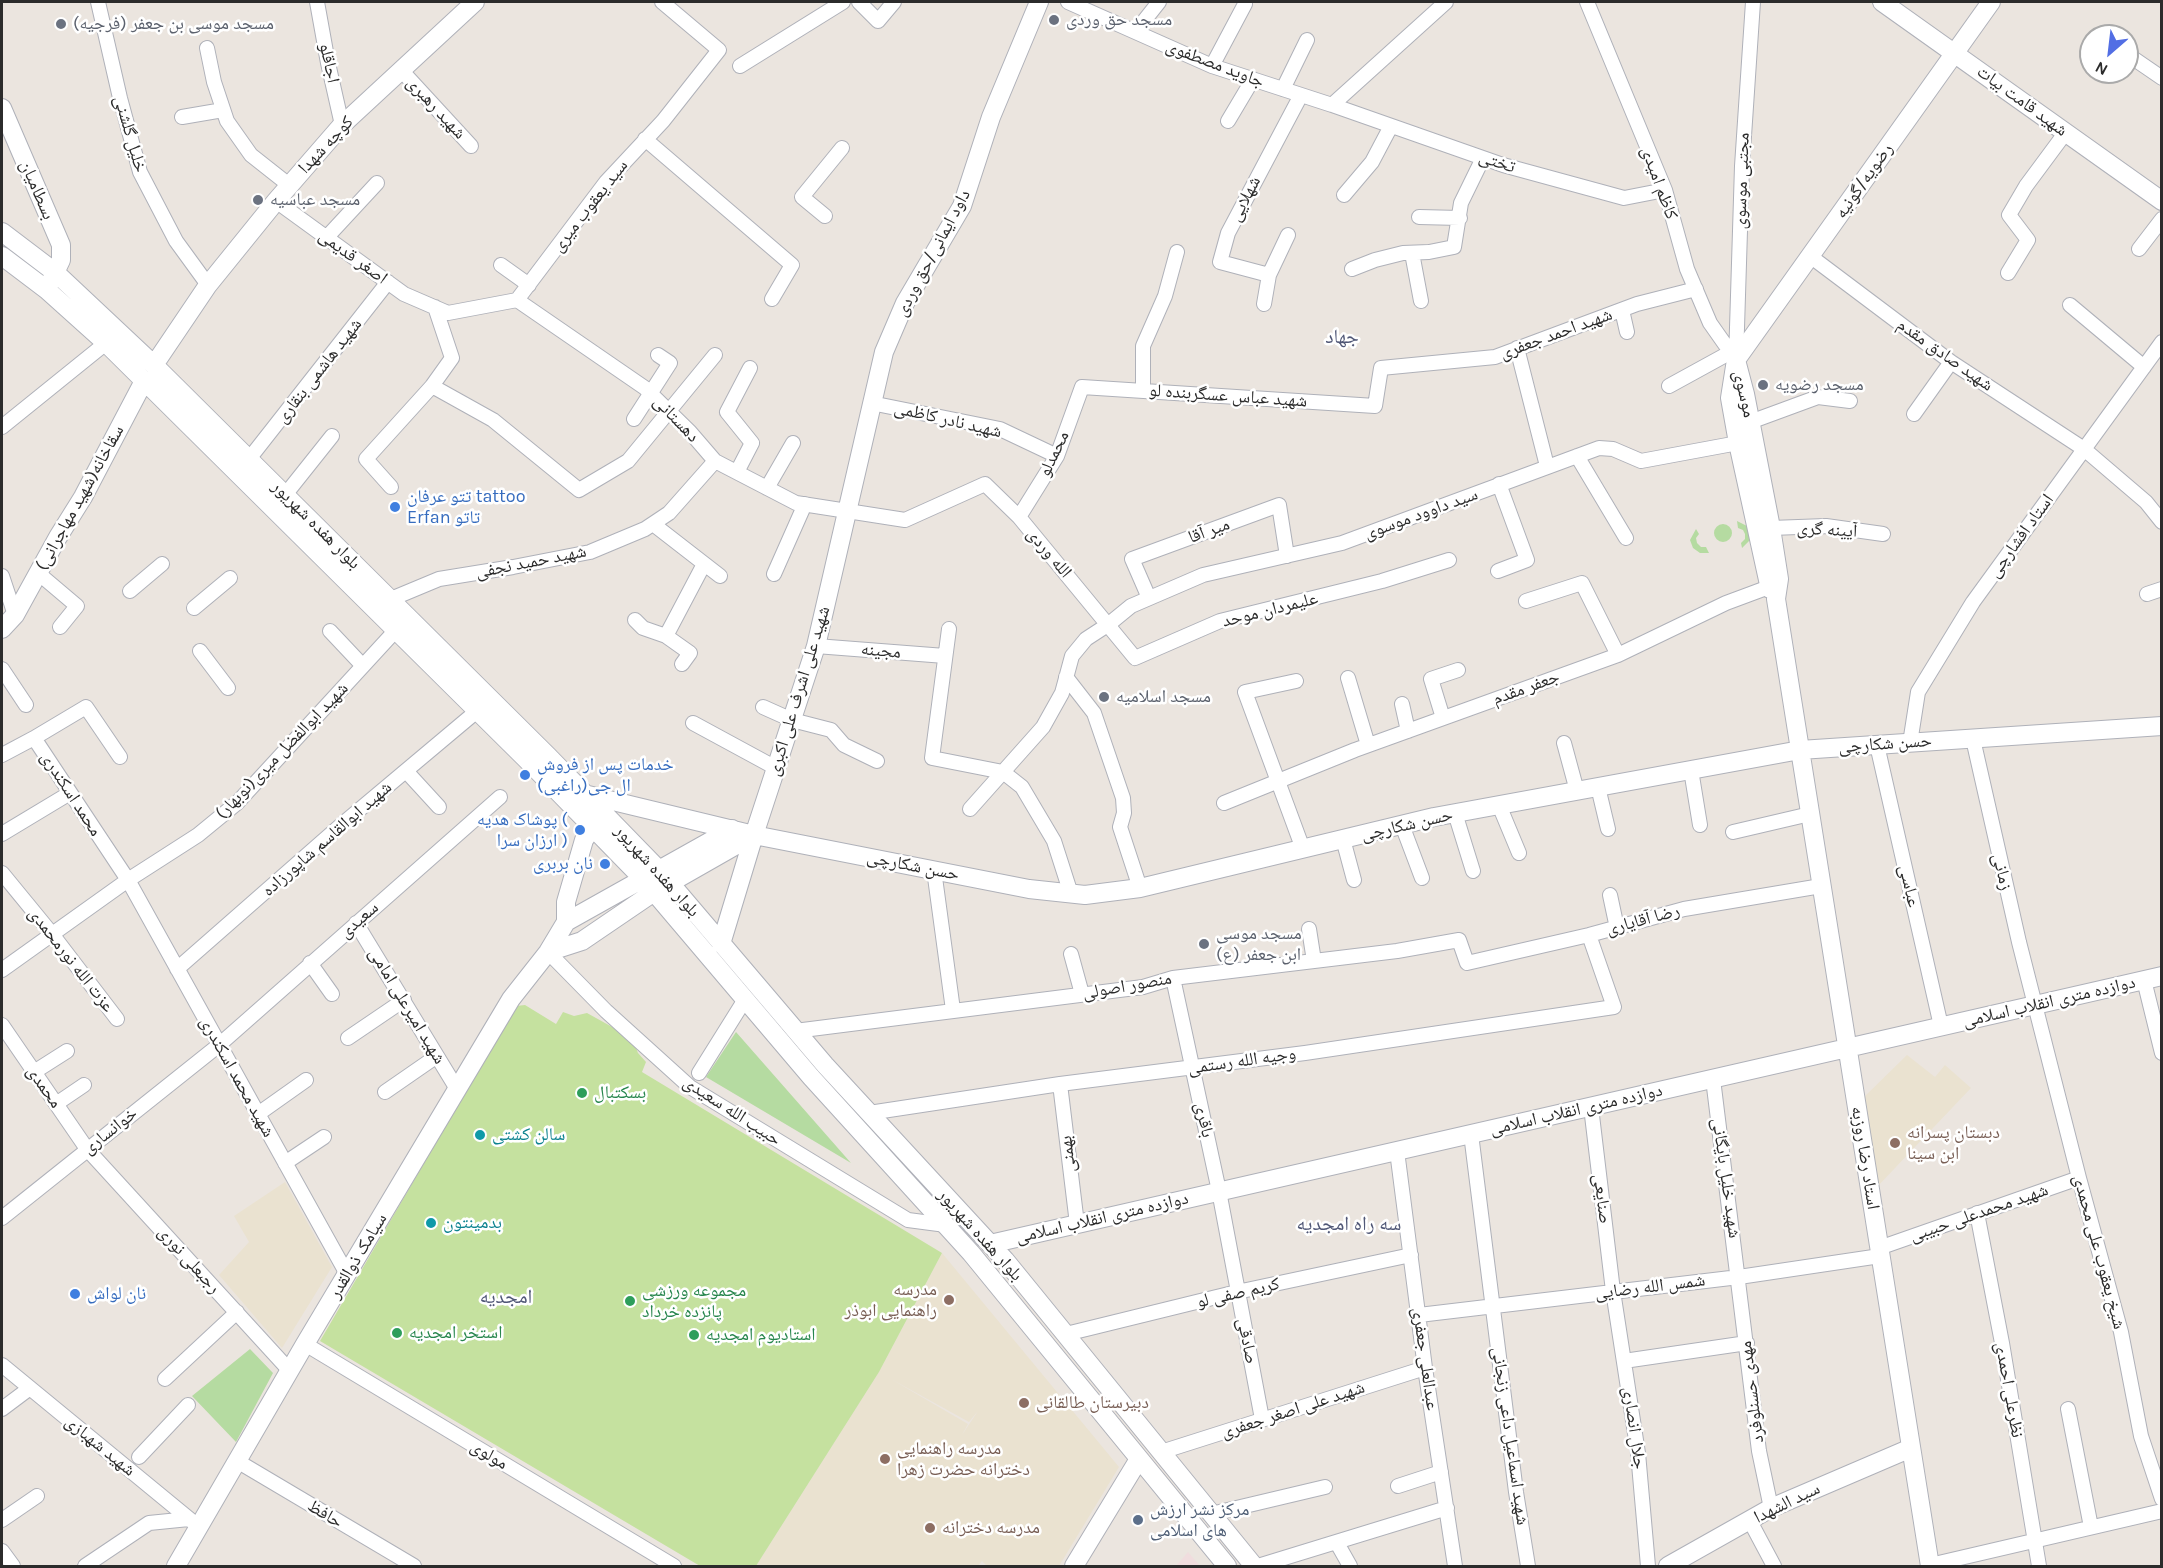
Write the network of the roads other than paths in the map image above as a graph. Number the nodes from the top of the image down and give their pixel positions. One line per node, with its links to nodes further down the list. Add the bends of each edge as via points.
1 (98, 2): 65 (street, خلیل گلشنی, via 140,172 176,241)
2 (317, 2): 34 (street, اجاقلو)
3 (475, 2): 24 (street, کوچه شهدا)
4 (662, 2): 37 (street, سید یعقوب میری, via 719,50)
5 (843, 2): 22 (street)
6 (859, 2): 7 (street, via 878,21)
7 (894, 2)
8 (1039, 2): 94 (street, داود ایمانی/حق وردی, via 991,117 962,206 905,303 884,352)
9 (1068, 2): 17 (street, جاوید مصطفوی)
10 (1159, 2): 17 (street)
11 (1446, 2): 29 (street)
12 (1587, 2): 43 (street, کاظم امیدی)
13 (1753, 2): 82 (street, مجتبی موسوی)
14 (1882, 2): 20 (street, شهید قامت بیات)
15 (1991, 2): 20 (street, رضویه/گونیه)
16 (1245, 4): 23 (street)
17 (1136, 31): 23 (street, جاوید مصطفوی)
18 (1307, 40): 27 (street)
19 (207, 48): 30 (street)
20 (1955, 52): 36 (street, شهید قامت بیات); 58 (street, رضویه/گونیه)
21 (2139, 61): 25 (street)
22 (740, 66)
23 (1212, 66): 26 (street, جاوید مصطفوی)
24 (401, 70): 34 (street, کوچه شهدا); 38 (street, شهید رهبری)
25 (2160, 73)
26 (1253, 79): 27 (street, جاوید مصطفوی); 33 (street)
27 (1283, 89): 28 (street, جاوید مصطفوی)
28 (1301, 95): 29 (street, جاوید مصطفوی); 63 (street, شهلایی, via 1228,233 1220,262)
29 (1332, 105): 35 (street, تختی)
30 (223, 110): 32 (street); 42 (street, via 251,155)
31 (2, 112): 61 (street, بسطامیان, via 61,245)
32 (182, 117)
33 (1228, 121)
34 (342, 125): 42 (street, کوچه شهدا)
35 (1391, 126): 40 (street, تختی); 44 (street, via 1372,162)
36 (2066, 132): 46 (street, شهید قامت بیات); 62 (street, via 2009,215 2028,240)
37 (645, 139): 66 (street, سید یعقوب میری, via 606,182); 69 (street, via 792,265)
38 (471, 146)
39 (842, 148): 47 (street, via 802,197)
40 (1483, 158): 43 (street, تختی, via 1624,198); 49 (street, via 1461,203)
41 (377, 183): 53 (street)
42 (289, 185): 45 (street, کوچه شهدا)
43 (1665, 190): 67 (street, کاظم امیدی)
44 (1344, 195)
45 (276, 201): 53 (street, اصغر قدیمی); 65 (street, کوچه شهدا)
46 (2162, 201)
47 (825, 216)
48 (1419, 217): 49 (street)
49 (1460, 218): 56 (street, via 1454,247)
50 (2162, 219): 54 (street)
51 (2, 232): 61 (street, بلوار هفده شهریور)
52 (1288, 235): 63 (street)
53 (327, 237): 64 (street, اصغر قدیمی)
54 (2139, 249)
55 (1177, 252): 91 (street, via 1165,296 1143,346)
56 (1412, 253): 60 (street); 71 (street)
57 (2, 256): 68 (street, بلوار هفده شهریور)
58 (1810, 256): 82 (street, رضویه/گونیه); 83 (street, شهید صادق مقدم)
59 (501, 265): 66 (street)
60 (1352, 269)
61 (56, 273): 68 (street, بسطامیان); 84 (street, بلوار هفده شهریور)
62 (2008, 273)
63 (1269, 275): 72 (street)
64 (388, 282): 74 (street, اصغر قدیمی, via 404,294); 107 (street, شهید هاشمی بنقاری)
65 (208, 285): 84 (street, کوچه شهدا)
66 (529, 285): 70 (street, سید یعقوب میری)
67 (1696, 289): 75 (street, شهید احمد جعفری); 82 (street, کاظم امیدی, via 1710,323)
68 (47, 290): 77 (street, بلوار هفده شهریور)
69 (772, 299)
70 (518, 300): 74 (street, via 448,313); 92 (street, دهستانی)
71 (1421, 301)
72 (1264, 304)
73 (2070, 305): 85 (street)
74 (435, 307): 88 (street, via 452,358)
75 (1622, 310): 76 (street); 79 (street, شهید احمد جعفری)
76 (1627, 332)
77 (106, 342): 87 (street, بلوار هفده شهریور); 100 (street)
78 (2162, 342): 85 (street, استاد افشارچی)
79 (1517, 348): 95 (street, شهید احمد جعفری, via 1495,357 1382,368); 109 (street)
80 (716, 354): 96 (street)
81 (658, 355): 92 (street, via 670,363)
82 (1734, 356): 89 (street); 99 (street, موسوی); 103 (street, موسوی, via 1730,398)
83 (1951, 362): 97 (street); 104 (street, شهید صادق مقدم)
84 (154, 365): 107 (street, بلوار هفده شهریور)
85 (2144, 367): 104 (street, استاد افشارچی)
86 (750, 368): 110 (street, via 727,412 752,443)
87 (144, 381): 129 (street, سقاخانه(شهید مهاجرانی)); 148 (street, بلوار هفده شهریور)
88 (432, 386): 96 (street, via 493,420 579,490 628,461); 113 (street, via 366,459)
89 (1669, 386)
90 (1082, 387): 91 (street, شهید عباس عسگربنده لو); 105 (street, محمدلو)
91 (1143, 391): 95 (street, شهید عباس عسگربنده لو)
92 (651, 394): 96 (street, دهستانی); 98 (street)
93 (1850, 401): 99 (street, via 1818,397)
94 (871, 403): 105 (street, شهید نادر کاظمی, via 1000,429); 117 (street, داود ایمانی/حق وردی)
95 (1375, 406)
96 (670, 412): 108 (street, دهستانی)
97 (1914, 414)
98 (634, 419)
99 (1750, 422): 121 (street, موسوی)
100 (2, 427)
101 (332, 436): 115 (street)
102 (793, 443): 114 (street)
103 (1738, 443): 106 (street, سید داوود موسوی, via 1641,461 1613,449 1599,448); 136 (street, موسوی)
104 (2084, 449): 119 (street, شهید صادق مقدم, via 2146,502); 175 (street, استاد افشارچی, via 1973,602 1918,692)
105 (1057, 456): 118 (street, محمدلو)
106 (1577, 456): 109 (street, سید داوود موسوی); 123 (street)
107 (249, 459): 115 (street, بلوار هفده شهریور)
108 (715, 461): 110 (street, دهستانی); 120 (street, شهید حمید نجفی, via 669,513)
109 (1547, 466): 112 (street, سید داوود موسوی)
110 (737, 472): 114 (street, دهستانی)
111 (986, 484): 117 (street, دهستانی, via 905,520); 118 (street, الله وردی)
112 (1499, 484): 124 (street, سید داوود موسوی, via 1342,543); 128 (street, via 1527,561)
113 (391, 488)
114 (767, 488): 116 (street, دهستانی)
115 (285, 495): 139 (street, بلوار هفده شهریور)
116 (805, 504): 117 (street, دهستانی); 130 (street)
117 (846, 510): 151 (street, شهید علی اشرف علی اکبری)
118 (1019, 517): 144 (street, الله وردی)
119 (2162, 522)
120 (653, 524): 127 (street); 139 (street, شهید حمید نجفی, via 590,552 439,579)
121 (1771, 528): 122 (street, آیینه گری, via 1826,526); 136 (street, موسوی, via 1779,579)
122 (1883, 534)
123 (1626, 538)
124 (1287, 556): 138 (street, سید داوود موسوی, via 1203,575); 138 (street, میر آقا, via 1279,505 1132,559)
125 (1449, 560): 144 (street, علیمردان موحد, via 1382,582 1220,621 1135,658)
126 (162, 564): 135 (street)
127 (704, 564): 132 (street); 150 (street)
128 (1498, 572)
129 (38, 573): 142 (street, سقاخانه(شهید مهاجرانی)); 145 (street, via 77,606)
130 (774, 574)
131 (2, 576): 142 (street)
132 (720, 576)
133 (230, 578): 141 (street)
134 (2162, 589): 137 (street)
135 (130, 591)
136 (1772, 593): 153 (street, جعفر مقدم, via 1726,603); 178 (street, موسوی)
137 (2147, 594)
138 (1149, 598): 144 (street, سید داوود موسوی, via 1131,606)
139 (391, 599): 190 (street, بلوار هفده شهریور)
140 (1526, 601): 153 (street, via 1582,583)
141 (194, 608)
142 (15, 615): 147 (street, سقاخانه(شهید مهاجرانی))
143 (635, 620): 150 (street)
144 (1109, 624): 159 (street, سید داوود موسوی, via 1086,639 1072,656)
145 (60, 627)
146 (949, 628): 154 (street)
147 (2, 629)
148 (396, 630): 156 (street, شهید ابوالفضل میری(نوبهار)); 166 (street, بلوار هفده شهریور)
149 (330, 631): 156 (street)
150 (666, 636): 155 (street, via 690,653)
151 (816, 646): 154 (street, مجینه); 168 (street, شهید علی اشرف علی اکبری)
152 (200, 651): 162 (street)
153 (1618, 655): 167 (street, جعفر مقدم)
154 (945, 656): 185 (street, via 932,758)
155 (682, 664)
156 (363, 666): 214 (street, شهید ابوالفضل میری(نوبهار), via 237,803 198,835)
157 (2, 669): 164 (street)
158 (1458, 670): 167 (street, via 1431,679)
159 (1066, 677): 185 (street, سید داوود موسوی, via 1043,728); 218 (street, via 1094,713 1123,798 1120,826)
160 (1348, 678): 176 (street)
161 (1296, 681): 186 (street, via 1245,692)
162 (228, 688)
163 (1402, 704): 171 (street)
164 (26, 705)
165 (763, 707): 168 (street)
166 (477, 711): 184 (street, شهید ابوالقاسم شاپورزاده); 200 (street, بلوار هفده شهریور)
167 (1443, 718): 171 (street, جعفر مقدم)
168 (792, 720): 181 (street, via 831,730 844,745); 182 (street, شهید علی اشرف علی اکبری)
169 (693, 723): 182 (street)
170 (2162, 726): 173 (street, حسن شکارچی)
171 (1408, 731): 176 (street, جعفر مقدم)
172 (34, 738): 179 (street, محمد اسکندری); 180 (street, via 86,707); 189 (street, محمد اسکندری)
173 (1973, 739): 175 (street, حسن شکارچی); 241 (street, زمانی)
174 (1564, 743): 188 (street)
175 (1910, 743): 177 (street, حسن شکارچی)
176 (1368, 745): 186 (street, جعفر مقدم)
177 (1877, 745): 178 (street, حسن شکارچی); 245 (street, عباسی)
178 (1800, 750): 183 (street, حسن شکارچی); 197 (street, استاد رضا روزبه)
179 (2, 755)
180 (120, 757)
181 (877, 761)
182 (776, 768): 205 (street, شهید علی اشرف علی اکبری)
183 (1691, 770): 187 (street, حسن شکارچی); 199 (street)
184 (406, 771): 194 (street); 234 (street, شهید ابوالقاسم شاپورزاده)
185 (1003, 772): 195 (street, سید داوود موسوی); 219 (street, via 1022,787 1054,841)
186 (1279, 780): 192 (street, جعفر مقدم); 207 (street)
187 (1598, 787): 188 (street, حسن شکارچی); 201 (street)
188 (1577, 791): 193 (street, حسن شکارچی)
189 (70, 793): 204 (street); 214 (street, محمد اسکندری)
190 (586, 794): 202 (street, حسن شکارچی); 212 (street, بلوار هفده شهریور)
191 (500, 797): 222 (street, سعیدی)
192 (1224, 802)
193 (1498, 805): 196 (street, حسن شکارچی); 208 (street)
194 (439, 807)
195 (970, 809)
196 (1455, 813): 198 (street, حسن شکارچی); 210 (street)
197 (1810, 814): 203 (street); 216 (street, استاد رضا روزبه)
198 (1402, 825): 206 (street, حسن شکارچی); 213 (street)
199 (1700, 825)
200 (593, 827): 217 (street, بلوار هفده شهریور); 221 (street, via 585,840 566,902)
201 (1608, 829)
202 (732, 830): 205 (street, حسن شکارچی); 212 (street)
203 (1733, 831)
204 (2, 834)
205 (754, 835): 209 (street, حسن شکارچی); 212 (street); 228 (street, شهید علی اشرف علی اکبری)
206 (1343, 839): 207 (street, حسن شکارچی); 215 (street)
207 (1303, 849): 218 (street, حسن شکارچی)
208 (1519, 854)
209 (934, 870): 219 (street, حسن شکارچی); 242 (street)
210 (1473, 871)
211 (2, 873): 225 (street, عزت الله نورمحمدی)
212 (665, 876): 217 (street, سیامک ذوالقدر); 228 (street, بلوار هفده شهریور)
213 (1422, 878)
214 (128, 880): 225 (street, شهید ابوالفضل میری(نوبهار)); 234 (street, شهید محمد اسکندری)
215 (1354, 880)
216 (1821, 885): 223 (street, رضا آقایاری, via 1684,909); 249 (street, استاد رضا روزبه)
217 (648, 886): 221 (street, سیامک ذوالقدر); 229 (street, سیامک ذوالقدر, via 582,941); 240 (street, بلوار هفده شهریور)
218 (1140, 888): 219 (street, حسن شکارچی)
219 (1071, 894)
220 (1610, 895): 223 (street)
221 (566, 922): 229 (street, سیامک ذوالقدر)
222 (356, 923): 232 (street, سعیدی); 239 (street, شهید امیرعلی امامی)
223 (1617, 928): 226 (street, رضا آقایاری)
224 (1309, 929): 231 (street)
225 (52, 934): 233 (street, شهید ابوالفضل میری(نوبهار)); 243 (street, عزت الله نورمحمدی)
226 (1589, 935): 227 (street, رضا آقایاری, via 1467,963); 253 (street, وجیه الله رستمی, via 1614,1007)
227 (1459, 940): 231 (street, منصور اصولی)
228 (721, 944): 246 (street, بلوار هفده شهریور)
229 (548, 952): 260 (street, سیامک ذوالقدر, via 511,999); 276 (street, حبیب الله سعیدی, via 690,1087 908,1220)
230 (1071, 954): 238 (street)
231 (1314, 961): 235 (street, منصور اصولی)
232 (310, 963): 237 (street); 248 (street, سعیدی)
233 (2, 968)
234 (177, 969): 248 (street, شهید محمد اسکندری)
235 (1173, 978): 238 (street, منصور اصولی, via 1143,987); 253 (street, باقری)
236 (2153, 978): 241 (street, دوازده متری انقلاب اسلامی); 251 (street)
237 (332, 994)
238 (1082, 994): 242 (street, منصور اصولی)
239 (404, 1000): 247 (street); 252 (street, شهید امیرعلی امامی)
240 (744, 1001): 255 (street); 276 (street, بلوار هفده شهریور)
241 (2034, 1005): 245 (street, دوازده متری انقلاب اسلامی); 271 (street, شیخ یعقوب علی محمدی)
242 (953, 1010): 246 (street, منصور اصولی)
243 (117, 1019)
244 (2, 1025): 254 (street, محمدی)
245 (1941, 1026): 249 (street, دوازده متری انقلاب اسلامی)
246 (795, 1031): 264 (street, بلوار هفده شهریور)
247 (348, 1038)
248 (219, 1045): 265 (street, شهید محمد اسکندری); 268 (street, خوانساری)
249 (1847, 1048): 256 (street, دوازده متری انقلاب اسلامی); 278 (street, استاد رضا روزبه)
250 (67, 1051): 254 (street)
251 (2162, 1053)
252 (437, 1056): 260 (street, شهید امیرعلی امامی); 261 (street)
253 (1192, 1068): 258 (street, وجیه الله رستمی); 272 (street, باقری)
254 (34, 1072): 262 (street, محمدی)
255 (699, 1073)
256 (1713, 1078): 263 (street, دوازده متری انقلاب اسلامی); 281 (street, شهید خلیل بایگانی)
257 (306, 1080): 265 (street)
258 (1060, 1084): 264 (street, وجیه الله رستمی); 275 (street, بهمنی)
259 (84, 1085): 262 (street)
260 (457, 1089): 280 (street, سیامک ذوالقدر)
261 (385, 1092)
262 (56, 1104): 268 (street, محمدی)
263 (1591, 1107): 266 (street, دوازده متری انقلاب اسلامی); 282 (street, صنایعی)
264 (869, 1113): 277 (street, بلوار هفده شهریور)
265 (258, 1114): 270 (street, شهید محمد اسکندری)
266 (1471, 1134): 269 (street, دوازده متری انقلاب اسلامی); 284 (street, شهید اسماعیل داعی زنجانی)
267 (324, 1137): 270 (street)
268 (87, 1149): 274 (street, خوانساری); 285 (street, رجبعلی نوری)
269 (1397, 1151): 272 (street, دوازده متری انقلاب اسلامی); 279 (street, عبدالعلی جعفری)
270 (285, 1163): 280 (street, شهید محمد اسکندری)
271 (2079, 1178): 273 (street, شهید محمدعلی حبیبی); 309 (street, شیخ یعقوب علی محمدی, via 2121,1332 2141,1436)
272 (1219, 1191): 275 (street, دوازده متری انقلاب اسلامی); 283 (street, صادقی)
273 (1977, 1214): 278 (street, شهید محمدعلی حبیبی); 318 (street, نظرعلی احمدی)
274 (2, 1218)
275 (1077, 1224): 277 (street, دوازده متری انقلاب اسلامی)
276 (946, 1225): 303 (street, بلوار هفده شهریور, via 1050,1347)
277 (990, 1244): 287 (street, بلوار هفده شهریور)
278 (1880, 1252): 281 (street, شمس الله رضایی); 300 (street, استاد رضا روزبه)
279 (1411, 1255): 283 (street, کریم صفی لو); 286 (street, عبدالعلی جعفری)
280 (347, 1275): 288 (street, سیامک ذوالقدر)
281 (1739, 1277): 282 (street, شمس الله رضایی); 289 (street, مهدی حسنلوفرد)
282 (1613, 1291): 284 (street, شمس الله رضایی); 290 (street, جلال انصاری)
283 (1237, 1292): 287 (street, کریم صفی لو); 299 (street, صادقی)
284 (1492, 1306): 286 (street, شمس الله رضایی); 331 (street, شهید اسماعیل داعی زنجانی)
285 (237, 1312): 293 (street, رجبعلی نوری); 294 (street)
286 (1419, 1315): 292 (street, عبدالعلی جعفری)
287 (1066, 1334): 301 (street, بلوار هفده شهریور)
288 (305, 1344): 293 (street, سیامک ذوالقدر); 325 (street, مولوی)
289 (1747, 1344): 290 (street); 311 (street, مهدی حسنلوفرد, via 1759,1451)
290 (1624, 1361): 332 (street, جلال انصاری, via 1638,1453)
291 (2, 1365): 295 (street, شهید شهبازی)
292 (1425, 1368): 299 (street, شهید علی اصغر جعفری); 305 (street, عبدالعلی جعفری)
293 (290, 1371): 304 (street, سیامک ذوالقدر)
294 (165, 1379)
295 (30, 1388): 297 (street); 316 (street, شهید شهبازی)
296 (188, 1405): 302 (street)
297 (2, 1409)
298 (2068, 1409): 317 (street)
299 (1262, 1419): 301 (street, شهید علی اصغر جعفری)
300 (1911, 1448): 311 (street, سید الشهدا); 335 (street, استاد رضا روزبه)
301 (1161, 1452): 313 (street, بلوار هفده شهریور)
302 (139, 1457)
303 (1138, 1459): 326 (street); 327 (street, بلوار هفده شهریور)
304 (237, 1461): 316 (street, سیامک ذوالقدر); 324 (street, حافظ)
305 (1442, 1472): 306 (street); 310 (street, عبدالعلی جعفری)
306 (1398, 1486)
307 (1325, 1487): 313 (street)
308 (37, 1496): 314 (street)
309 (2162, 1499)
310 (1447, 1508): 319 (street); 330 (street, عبدالعلی جعفری)
311 (1771, 1508): 315 (street, سید الشهدا)
312 (2162, 1511): 317 (street)
313 (1211, 1514): 328 (street, بلوار هفده شهریور)
314 (2, 1520)
315 (1750, 1521): 333 (street, سید الشهدا); 334 (street)
316 (194, 1523): 322 (street, via 149,1523); 323 (street, سیامک ذوالقدر)
317 (2091, 1527): 318 (street)
318 (2035, 1540): 335 (street); 336 (street, نظرعلی احمدی)
319 (1337, 1543): 328 (street); 329 (street)
320 (2, 1551): 321 (street)
321 (13, 1566)
322 (85, 1566)
323 (176, 1566)
324 (414, 1566)
325 (674, 1566)
326 (1074, 1566)
327 (1227, 1566)
328 (1256, 1566)
329 (1350, 1566)
330 (1455, 1566)
331 (1528, 1566)
332 (1648, 1566)
333 (1668, 1566)
334 (1774, 1566)
335 (1930, 1566)
336 (2039, 1566)

